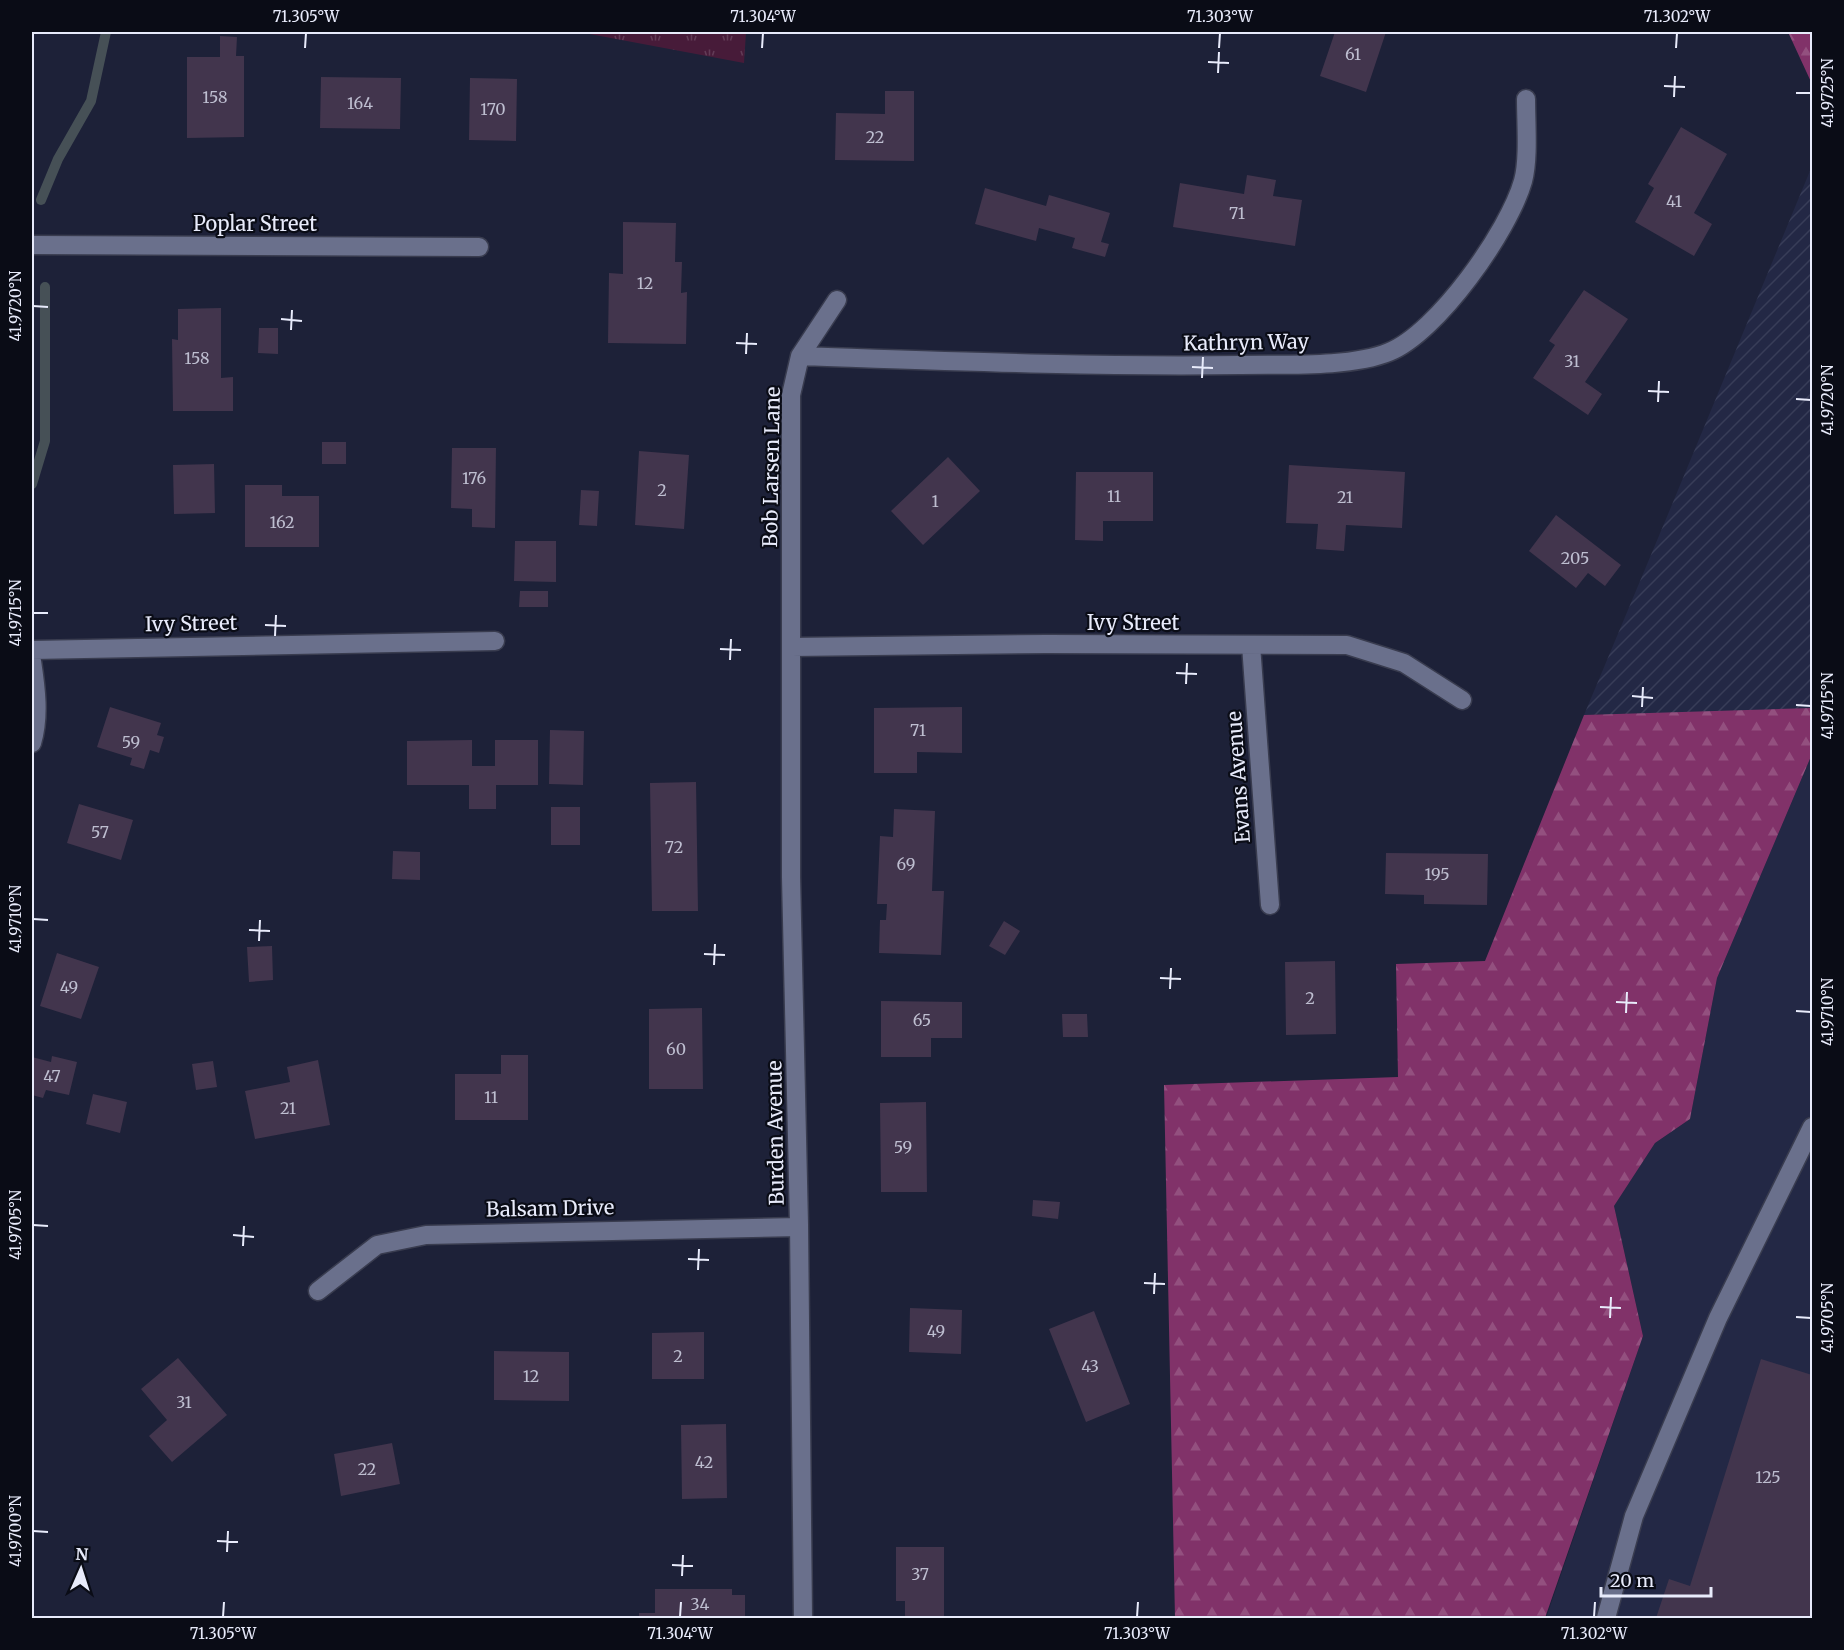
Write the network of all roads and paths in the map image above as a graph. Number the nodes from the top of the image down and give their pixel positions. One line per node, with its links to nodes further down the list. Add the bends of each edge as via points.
1 (1527, 99): 5 (street, Kathryn Way, via 1524,179 1507,221 1470,276 1425,330 1388,352 1334,363 1170,366)
2 (32, 244): 3 (street, Poplar Street)
3 (479, 247)
4 (837, 300): 5 (street, Bob Larsen Lane)
5 (800, 356): 8 (street, Bob Larsen Lane, via 791,394)
6 (495, 641): 9 (street, Ivy Street)
7 (1251, 645): 8 (street, Ivy Street); 11 (street, Ivy Street, via 1347,645 1404,663); 13 (street, Evans Avenue)
8 (791, 647): 15 (street, Burden Avenue, via 791,877)
9 (32, 650)
10 (32, 661): 12 (street, via 36,730)
11 (1462, 700)
12 (32, 743)
13 (1270, 905)
14 (1812, 1127): 18 (street, via 1718,1318 1639,1505)
15 (799, 1227): 16 (street, Balsam Drive, via 426,1234 377,1245); 17 (street, Burden Avenue)
16 (318, 1291)
17 (803, 1618)
18 (1606, 1618)

